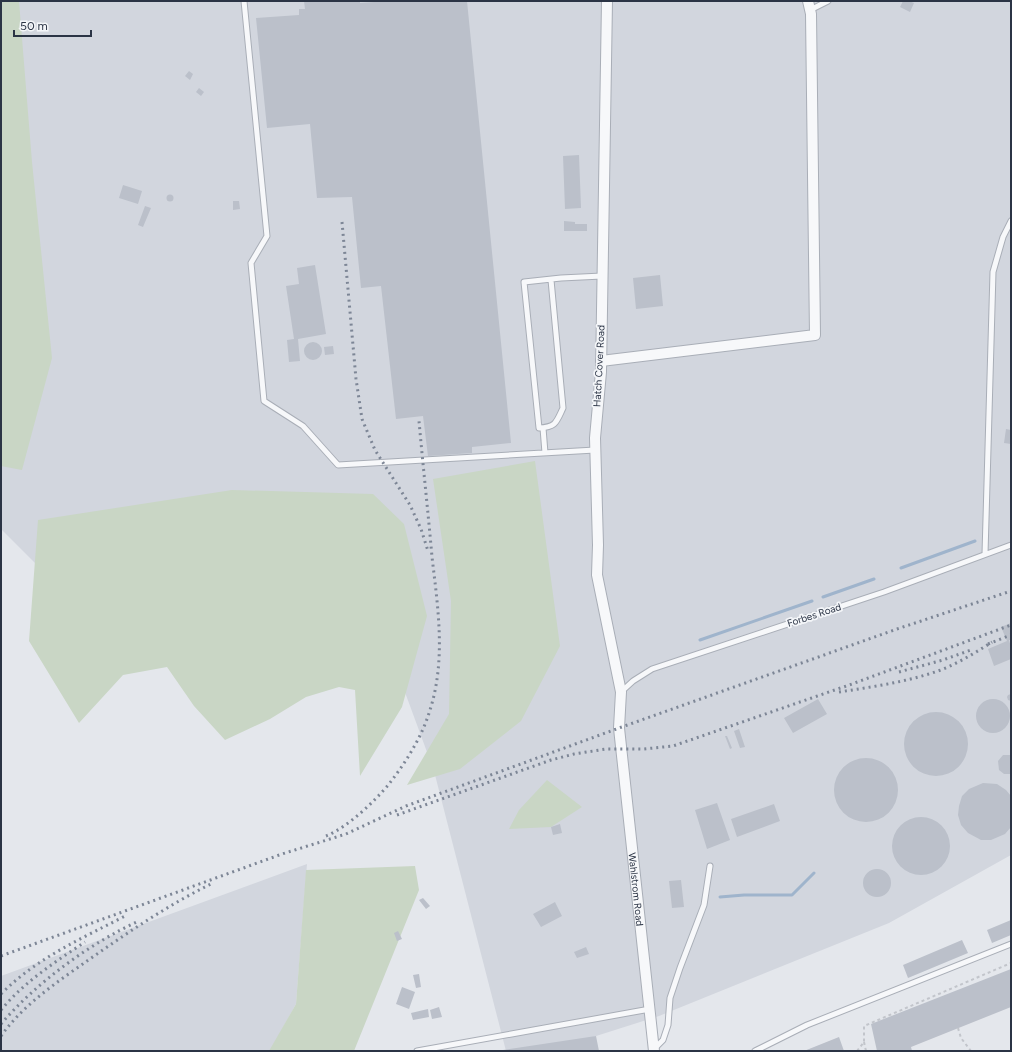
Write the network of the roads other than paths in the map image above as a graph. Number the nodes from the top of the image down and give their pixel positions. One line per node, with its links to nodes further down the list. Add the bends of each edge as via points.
1 (244, 1): 11 (lane, via 267,236 251,263 264,401 303,426 338,466)
2 (607, 1): 6 (street, Hatch Cover Road)
3 (828, 1): 4 (lane)
4 (809, 5): 8 (street, via 815,335)
5 (1011, 221): 13 (lane, via 1003,237 993,272)
6 (602, 276): 7 (lane); 8 (street, Hatch Cover Road)
7 (551, 280): 9 (lane, via 562,408 556,423); 9 (lane, via 524,282 539,428)
8 (601, 360): 10 (street, Hatch Cover Road)
9 (543, 428): 11 (lane)
10 (595, 450): 11 (lane); 14 (street, Hatch Cover Road, via 597,575)
11 (545, 453)
12 (1011, 545): 13 (lane, Forbes Road)
13 (985, 554): 14 (lane, Forbes Road, via 884,592 652,669)
14 (621, 692): 15 (street, Hatch Cover Road)
15 (619, 728): 18 (street, Wahlstrom Road)
16 (710, 866): 19 (lane, via 704,905 670,998 668,1025 663,1040)
17 (1011, 944): 21 (lane, via 807,1025)
18 (650, 1009): 19 (street, Wahlstrom Road); 20 (lane)
19 (654, 1050)
20 (417, 1051)
21 (755, 1051)

